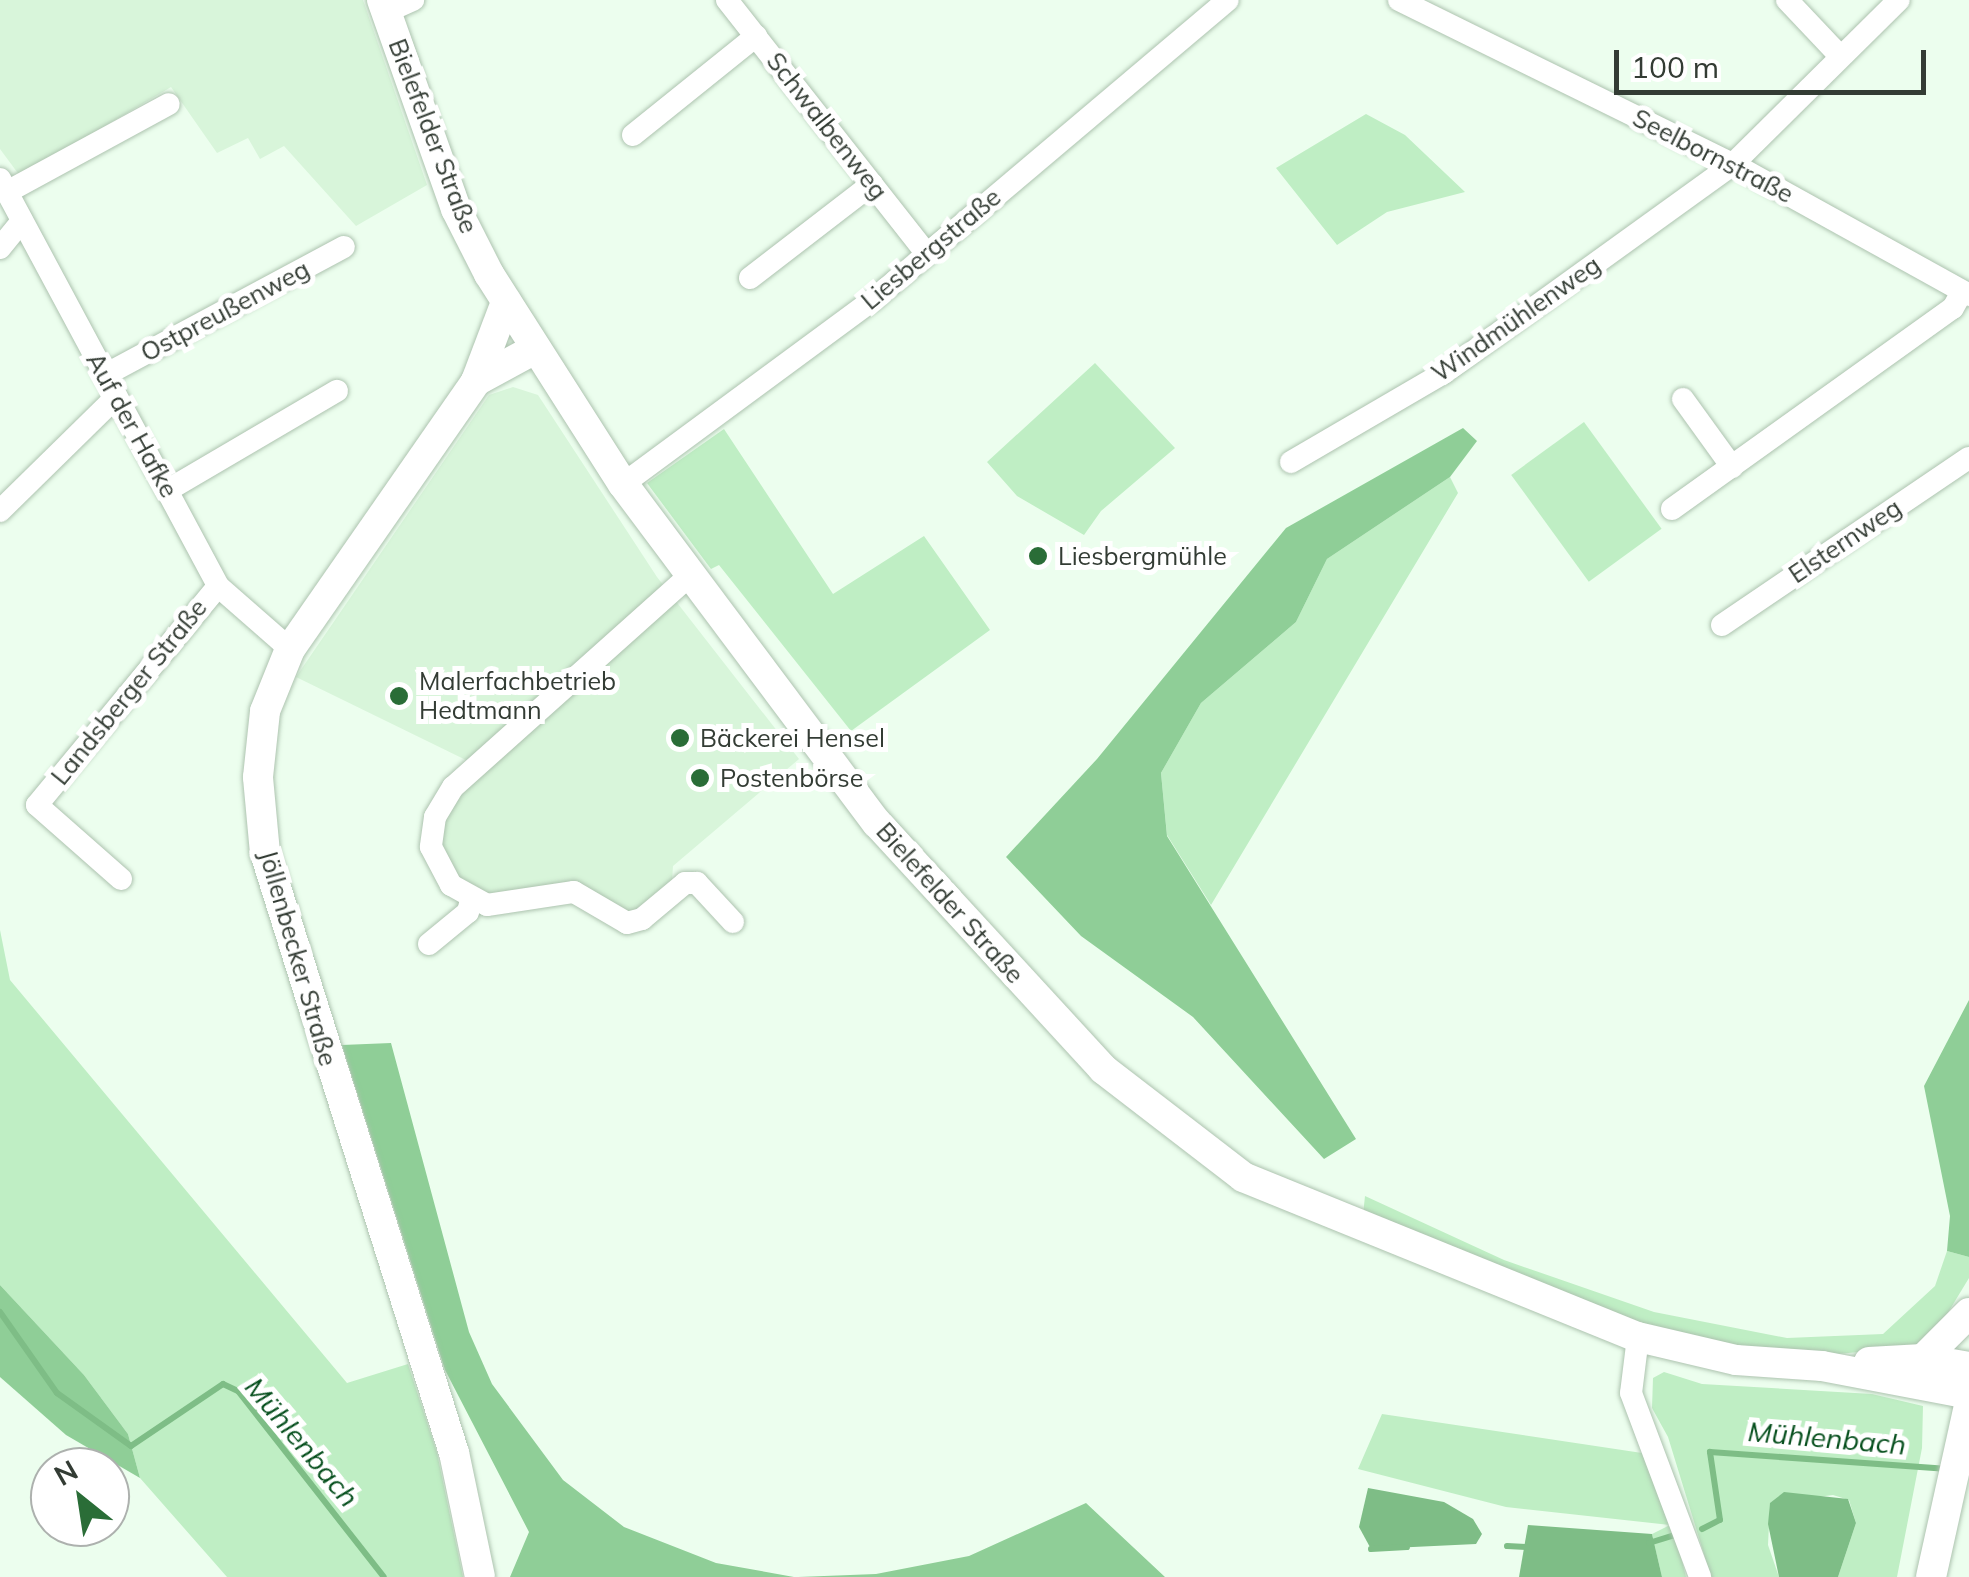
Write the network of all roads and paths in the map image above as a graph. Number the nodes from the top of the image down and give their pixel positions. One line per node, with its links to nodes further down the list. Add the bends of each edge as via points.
1 (728, 0): 7 (street, Schwalbenweg)
2 (1228, 0): 17 (street, Liesbergstraße)
3 (1398, 0): 11 (street, Seelbornstraße)
4 (1787, 0): 8 (street)
5 (1898, 0): 8 (street, Windmühlenweg)
6 (394, 4): 20 (main road, Bielefelder Straße, via 450,195)
7 (756, 36): 10 (street); 12 (street, Schwalbenweg)
8 (1838, 54): 11 (street, Windmühlenweg)
9 (170, 104): 13 (street)
10 (633, 134)
11 (1733, 164): 19 (street, Seelbornstraße); 28 (street, Windmühlenweg, via 1445,372)
12 (872, 184): 17 (street, Schwalbenweg); 18 (street)
13 (4, 185): 14 (street, Auf der Hafke)
14 (22, 221): 16 (street); 22 (street, Auf der Hafke)
15 (344, 247): 22 (street, Ostpreußenweg)
16 (0, 248)
17 (926, 252): 30 (street, Liesbergstraße, via 777,374)
18 (750, 278)
19 (1966, 293): 29 (street)
20 (506, 302): 21 (main road, Bielefelder Straße); 23 (main road, Jöllenbecker Straße)
21 (535, 350): 23 (main road, Jöllenbecker Straße); 30 (main road, Bielefelder Straße)
22 (105, 375): 25 (street, Auf der Hafke)
23 (476, 381): 37 (main road, Jöllenbecker Straße)
24 (336, 391): 31 (street)
25 (116, 397): 31 (street, Auf der Hafke); 33 (street)
26 (1683, 399): 29 (street)
27 (1969, 458): 36 (street, Elsternweg)
28 (1291, 462)
29 (1732, 467): 32 (street)
30 (623, 484): 34 (main road, Bielefelder Straße)
31 (168, 490): 35 (street, Auf der Hafke)
32 (1672, 509)
33 (0, 511)
34 (688, 577): 39 (street, via 453,786 436,817 431,847 438,869); 43 (main road, Bielefelder Straße, via 852,792 942,897 1074,1040 1189,1142 1296,1202)
35 (218, 586): 37 (street, Auf der Hafke); 38 (street, Landsberger Straße, via 36,805)
36 (1722, 625)
37 (283, 643): 49 (main road, Jöllenbecker Straße, via 265,711 258,777 265,853 454,1453)
38 (121, 880)
39 (471, 900): 40 (street, via 508,906 574,892 627,923 642,919 685,882 697,882); 41 (street, via 468,912)
40 (733, 922)
41 (430, 944)
42 (1969, 1313): 44 (main road)
43 (1638, 1337): 45 (main road, Bielefelder Straße, via 1736,1360); 50 (street, via 1631,1392)
44 (1924, 1359): 45 (main road, Bielefelder Straße); 46 (main road, Bielefelder Straße)
45 (1822, 1366): 47 (main road, Bielefelder Straße)
46 (1969, 1366)
47 (1969, 1394)
48 (1969, 1405): 51 (main road)
49 (480, 1577)
50 (1700, 1577)
51 (1932, 1577)

